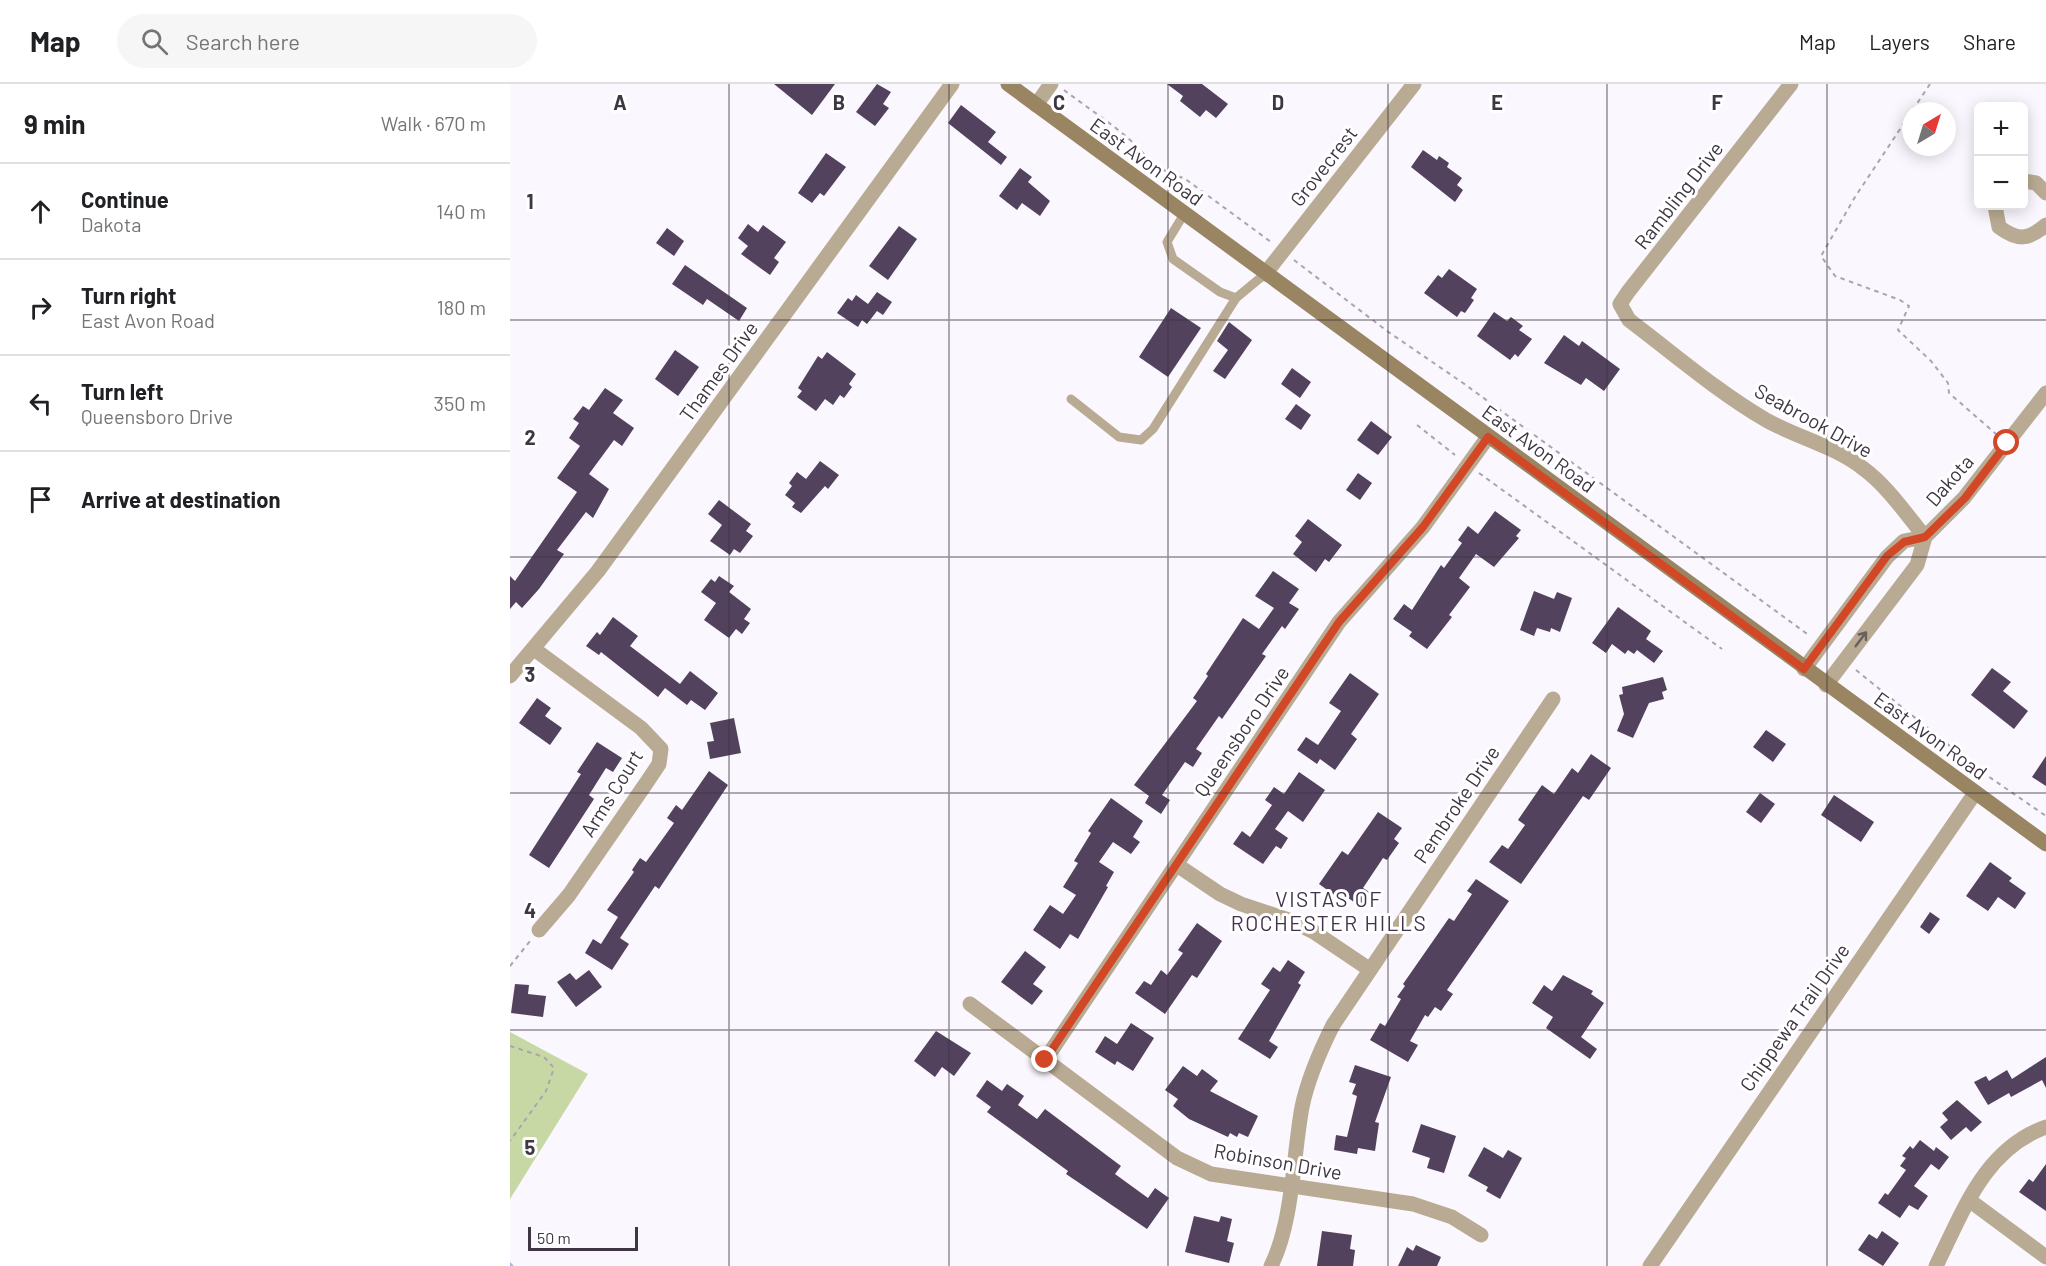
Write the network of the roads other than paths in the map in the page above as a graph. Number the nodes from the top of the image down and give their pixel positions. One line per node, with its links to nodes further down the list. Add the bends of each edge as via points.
1 (952, 84): 19 (street, Thames Drive, via 605,561)
2 (1008, 84): 6 (main road, East Avon Road)
3 (1414, 84): 12 (street, Grovecrest)
4 (1791, 84): 14 (street, Rambling Drive)
5 (1057, 87): 6 (street)
6 (1036, 105): 10 (main road, East Avon Road)
7 (2028, 182): 8 (street, via 2036,183)
8 (2046, 193)
9 (1996, 210): 11 (street, via 1999,227 2011,236 2034,236)
10 (1184, 214): 12 (main road, East Avon Road); 13 (lane, via 1167,242 1173,259 1220,292)
11 (2046, 225)
12 (1265, 274): 13 (lane); 17 (main road, East Avon Road)
13 (1236, 298): 16 (lane, via 1153,429 1141,440 1119,437)
14 (1620, 304): 18 (street, Seabrook Drive, via 1629,320 1742,405 1864,469 1886,488)
15 (2046, 393): 18 (street, Dakota, via 1965,498)
16 (1071, 399)
17 (1488, 437): 20 (main road, East Avon Road); 26 (street, Queensboro Drive, via 1423,527 1339,622)
18 (1925, 537): 20 (street, Dakota, via 1904,542 1887,556); 22 (street, Dakota, one-way to 18, via 1917,565)
19 (534, 649): 21 (street, Thames Drive); 27 (street, Arms Court, via 641,728 661,749 659,764 647,782 569,896)
20 (1804, 669): 22 (main road, East Avon Road)
21 (510, 676)
22 (1826, 685): 24 (main road, East Avon Road)
23 (1553, 699): 28 (street, Pembroke Drive)
24 (1975, 793): 25 (main road, East Avon Road); 37 (street, Chippewa Trail Drive)
25 (2046, 844)
26 (1177, 865): 28 (street, via 1220,894 1314,932); 30 (street, Queensboro Drive)
27 (539, 930)
28 (1369, 969): 32 (street, Pembroke Drive, via 1318,1056 1302,1105)
29 (970, 1004): 30 (street, Robinson Drive)
30 (1045, 1060): 32 (street, Robinson Drive, via 1177,1158 1211,1174)
31 (2046, 1127): 33 (street, via 2004,1150)
32 (1291, 1186): 34 (street, Robinson Drive, via 1413,1204 1452,1217); 36 (street, Pembroke Drive)
33 (1969, 1200): 35 (street); 38 (street)
34 (1481, 1235)
35 (2046, 1257)
36 (1271, 1266)
37 (1650, 1266)
38 (1936, 1266)

